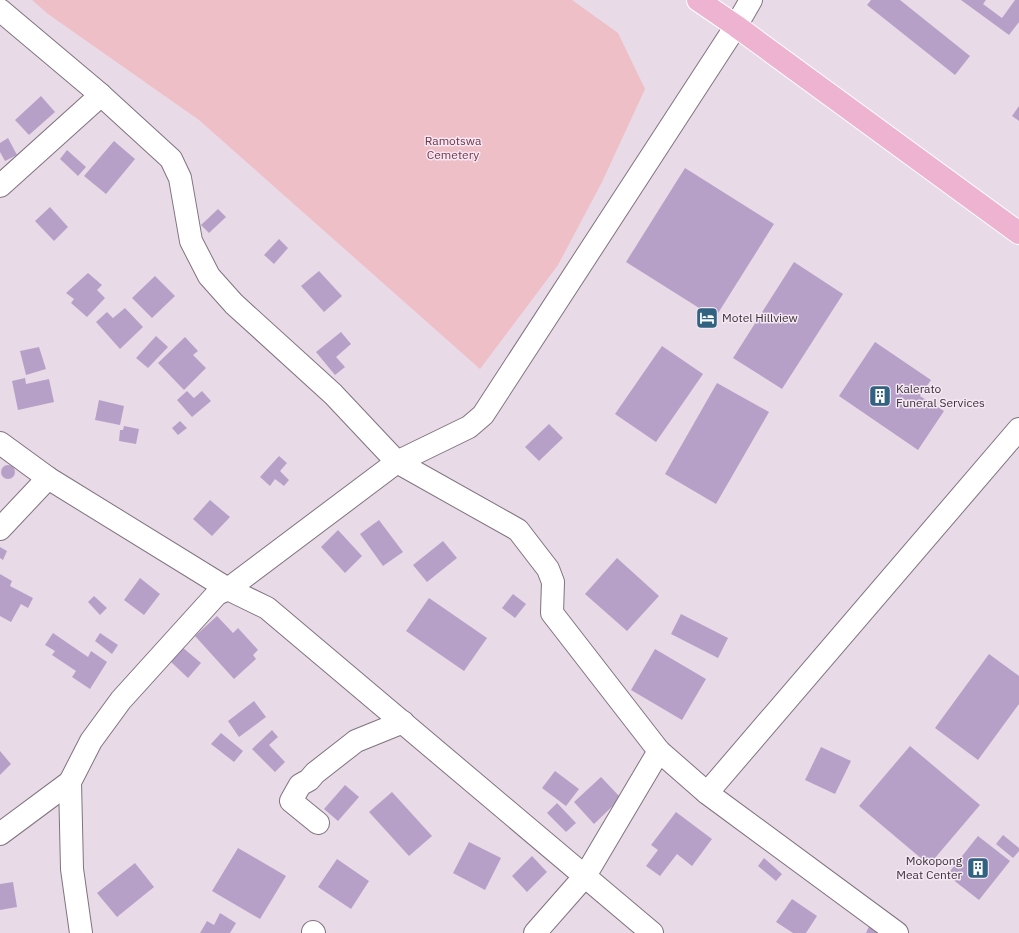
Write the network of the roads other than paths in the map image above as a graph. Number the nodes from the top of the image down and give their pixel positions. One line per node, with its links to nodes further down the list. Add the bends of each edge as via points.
1 (698, 0): 4 (main road)
2 (751, 0): 4 (street)
3 (0, 10): 5 (street)
4 (736, 26): 7 (main road); 10 (street, via 483,415 468,427)
5 (101, 95): 6 (street); 10 (street, via 171,159 180,178 191,241 209,276 234,304 333,394)
6 (0, 186)
7 (1019, 233)
8 (1019, 429): 17 (street)
9 (0, 443): 11 (street)
10 (397, 462): 13 (street); 15 (street, via 518,530 548,569 553,587 552,613)
11 (48, 478): 12 (street); 13 (street)
12 (0, 529)
13 (228, 588): 14 (street, via 267,608); 16 (street, via 217,594 121,700 91,741)
14 (403, 722): 18 (street, via 356,741 300,785 291,801); 20 (street)
15 (658, 751): 17 (street); 20 (street)
16 (70, 782): 19 (street); 21 (street, via 72,870)
17 (707, 793): 24 (street)
18 (318, 823)
19 (0, 834)
20 (586, 876): 22 (street); 23 (street)
21 (81, 933)
22 (536, 933)
23 (652, 933)
24 (897, 933)

